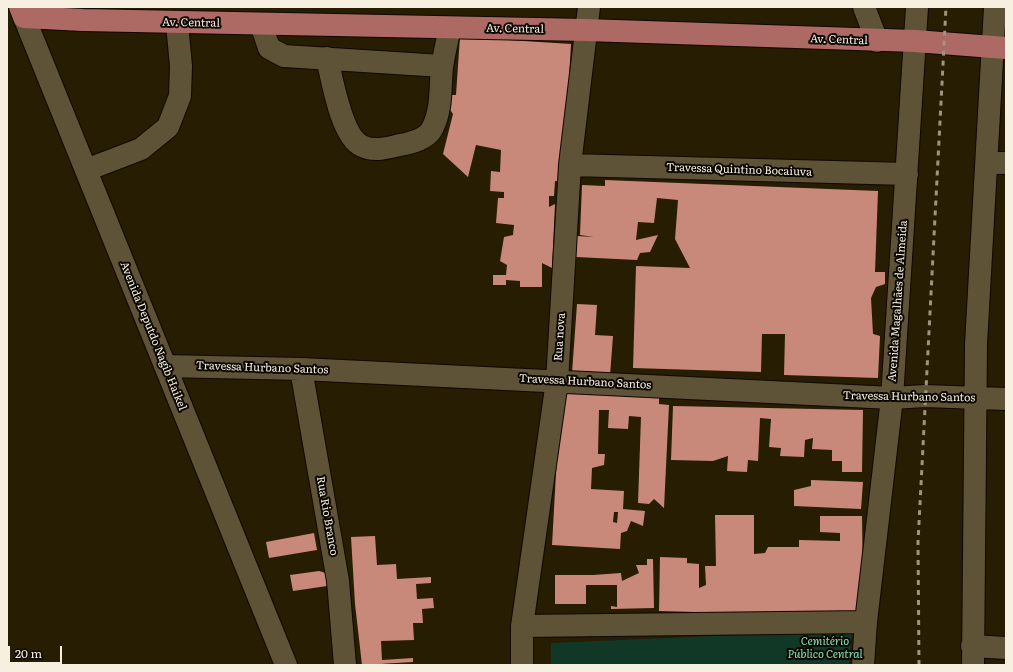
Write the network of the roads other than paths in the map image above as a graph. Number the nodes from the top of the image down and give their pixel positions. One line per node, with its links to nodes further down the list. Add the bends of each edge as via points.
1 (589, 7): 9 (street, Rua nova)
2 (864, 7): 10 (street)
3 (917, 7): 11 (street, Avenida Magalhães de Almeida)
4 (995, 7): 12 (street)
5 (22, 12): 6 (main road, Av. Central); 17 (street, Avenida Deputdo Nagib Haikel)
6 (177, 24): 7 (main road, Av. Central); 17 (street, via 181,66 180,96 168,127 141,150)
7 (261, 24): 8 (main road, Av. Central); 13 (street, via 269,48 276,52 284,56)
8 (450, 28): 9 (main road, Av. Central); 14 (street)
9 (586, 30): 10 (main road, Av. Central); 16 (street, Rua nova)
10 (876, 41): 11 (main road, Av. Central)
11 (915, 42): 12 (main road, Av. Central); 18 (street, Avenida Magalhães de Almeida)
12 (999, 48): 15 (street)
13 (327, 58): 14 (street); 14 (street, via 344,122 350,135 360,145 369,149 404,145 430,133 438,113)
14 (442, 66)
15 (996, 163): 23 (street, via 976,344)
16 (570, 165): 18 (street, Travessa Quintino Bocaiuva); 21 (street, Rua nova)
17 (86, 170): 19 (street, Avenida Deputdo Nagib Haikel)
18 (907, 174): 22 (street, Avenida Magalhães de Almeida)
19 (165, 366): 20 (street, Travessa Hurbano Santos); 29 (street, Avenida Deputdo Nagib Haikel)
20 (301, 369): 21 (street, Travessa Hurbano Santos); 30 (street, Rua Rio Branco, via 338,581)
21 (557, 381): 22 (street, Travessa Hurbano Santos); 26 (street, Rua nova)
22 (892, 398): 23 (street, Travessa Hurbano Santos); 25 (street, Avenida Magalhães de Almeida)
23 (974, 398): 24 (street, Travessa Hurbano Santos); 28 (street)
24 (1006, 399)
25 (866, 622): 26 (street); 32 (street, Avenida Magalhães de Almeida)
26 (522, 626): 31 (street, Rua nova)
27 (1006, 648): 28 (street)
28 (972, 655)
29 (286, 665)
30 (345, 665)
31 (522, 665)
32 (863, 665)

